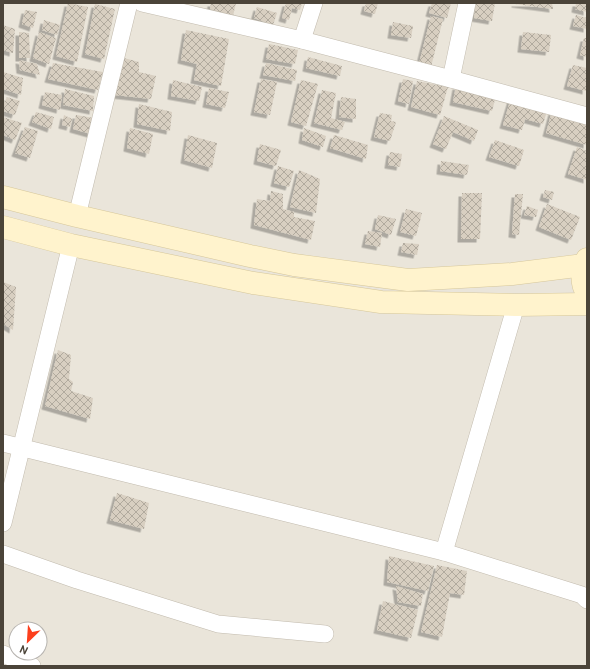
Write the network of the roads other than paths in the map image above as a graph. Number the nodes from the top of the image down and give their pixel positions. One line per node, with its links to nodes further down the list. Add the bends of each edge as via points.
1 (129, 3): 9 (street)
2 (142, 3): 5 (street)
3 (314, 3): 5 (street)
4 (467, 3): 6 (street)
5 (302, 40): 6 (street)
6 (451, 79): 7 (street)
7 (587, 116)
8 (3, 197): 9 (street)
9 (77, 216): 12 (street, via 294,265 408,280 512,274)
10 (3, 227): 11 (street)
11 (71, 245): 15 (street, via 253,283 374,301); 17 (street)
12 (586, 262): 13 (street, via 582,281)
13 (587, 293)
14 (587, 304): 15 (street)
15 (516, 305): 19 (street)
16 (3, 443): 17 (street)
17 (21, 447): 18 (street); 19 (street)
18 (3, 523)
19 (444, 552): 21 (street, via 582,595)
20 (3, 554): 22 (street, via 218,624)
21 (587, 600)
22 (325, 634)
23 (3, 654): 24 (street)
24 (32, 666)

